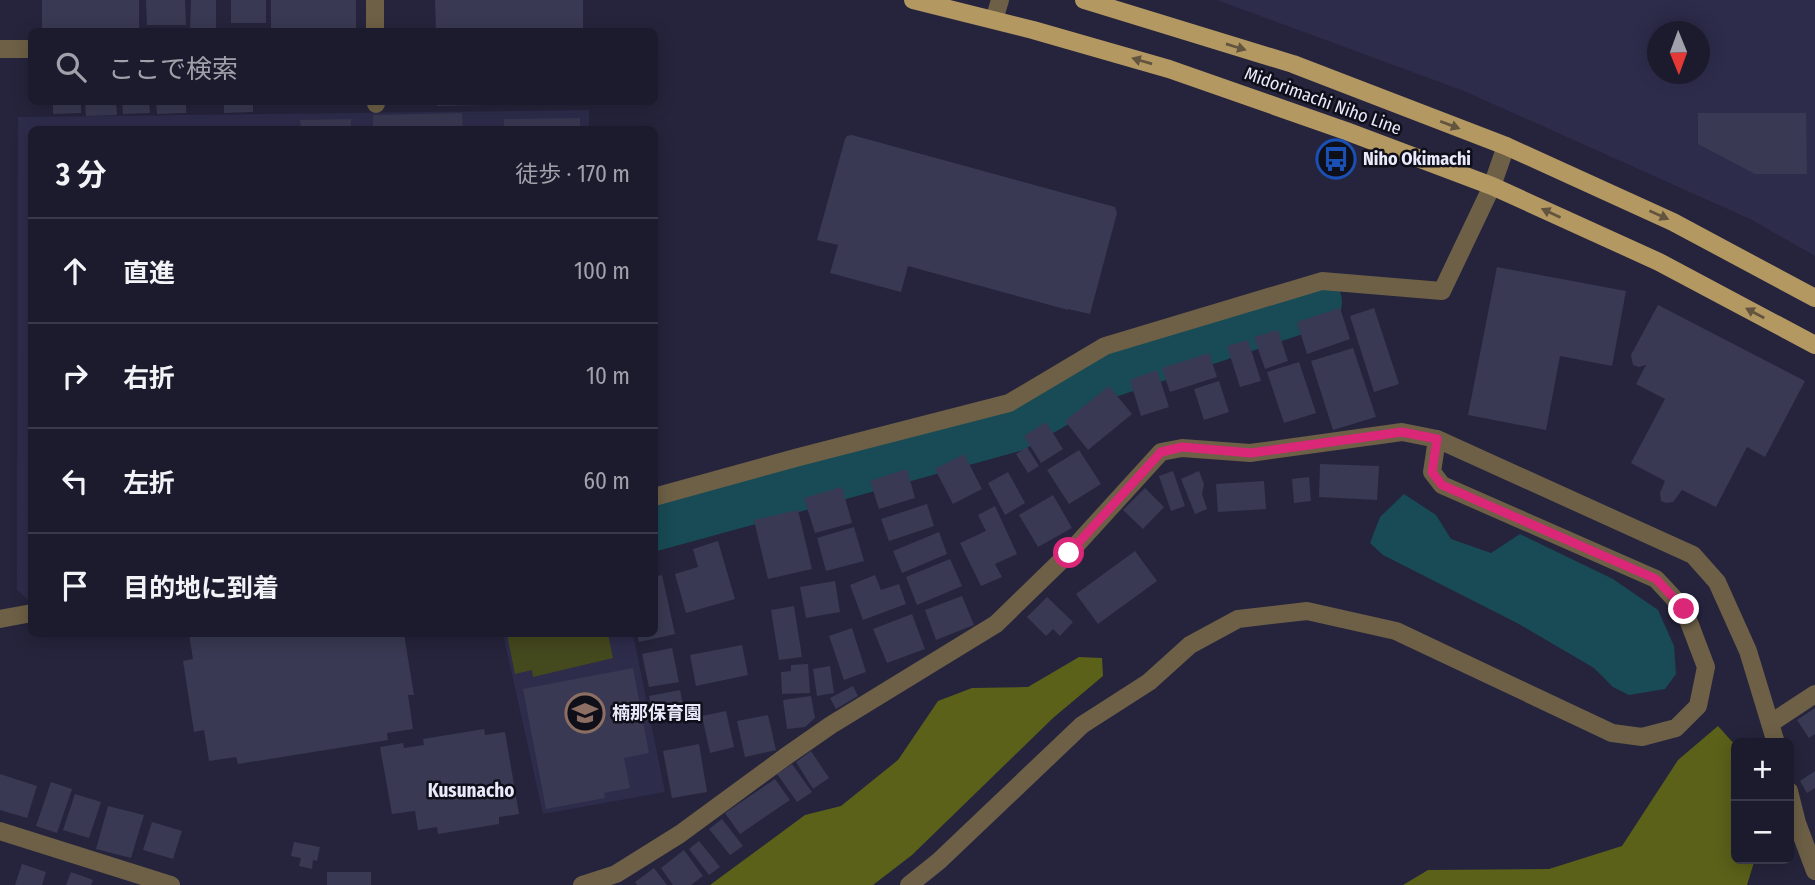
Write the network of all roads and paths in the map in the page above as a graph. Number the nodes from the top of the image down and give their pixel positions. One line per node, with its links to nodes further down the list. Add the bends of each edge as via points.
1 (375, 0): 6 (street)
2 (912, 0): 5 (main road, Midorimachi Niho Line)
3 (1000, 0): 5 (street)
4 (1084, 0): 9 (main road, Midorimachi Niho Line, one-way to 9, via 1293,64)
5 (994, 20): 10 (main road, Midorimachi Niho Line, one-way to 5, via 1170,69)
6 (375, 28)
7 (0, 49): 8 (street)
8 (28, 49)
9 (1506, 146): 10 (street); 11 (main road, Midorimachi Niho Line, one-way to 11, via 1672,222)
10 (1492, 186): 12 (main road, Midorimachi Niho Line, one-way to 10, via 1659,262); 14 (street, via 1442,291 1322,281 1105,346 1009,402)
11 (1815, 298)
12 (1815, 345)
13 (1437, 439): 18 (street, via 1693,555 1717,582 1748,651); 24 (street, via 1402,432 1251,453 1182,447 1161,452 1069,553 996,624 831,725 680,834 616,874); 25 (street, via 1432,472 1442,485 1656,579 1684,609 1706,667 1698,706 1676,728 1642,737 1612,733 1396,631 1307,611 1238,620 1189,645 1149,682 1082,725 939,862)
14 (658, 496)
15 (28, 614): 16 (street)
16 (0, 619)
17 (1815, 694): 18 (street)
18 (1771, 723): 19 (street)
19 (1775, 738)
20 (1792, 801): 22 (street)
21 (0, 831): 23 (street)
22 (1815, 871)
23 (171, 885)
24 (582, 885)
25 (908, 885)

